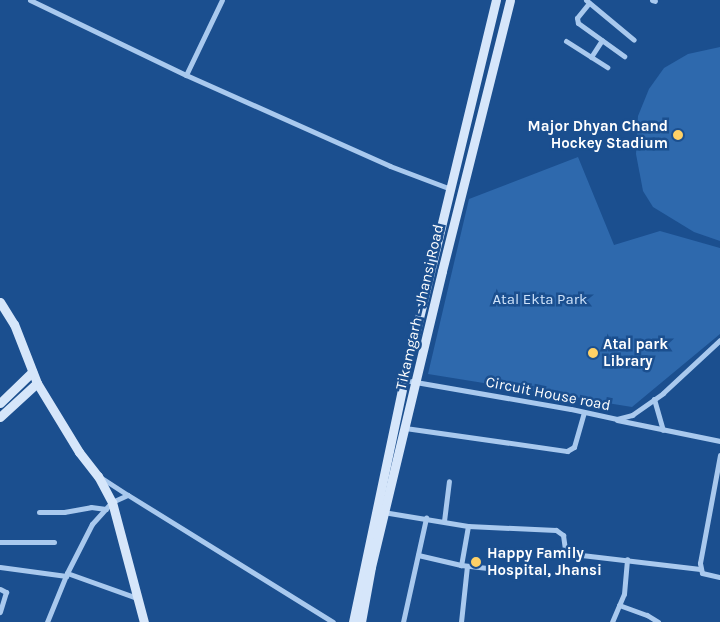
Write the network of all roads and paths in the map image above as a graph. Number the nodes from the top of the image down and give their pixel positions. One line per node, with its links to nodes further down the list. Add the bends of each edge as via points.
1 (30, 0): 12 (street)
2 (222, 0): 12 (street)
3 (496, 0): 13 (street, Tikamgarh - Jhansi Road)
4 (510, 0): 14 (street, Tikamgarh - Jhansi Road)
5 (588, 2): 6 (street, via 577,18 578,23); 7 (street)
6 (602, 40): 9 (street); 10 (street)
7 (634, 40)
8 (566, 41): 10 (street)
9 (624, 56)
10 (591, 57): 11 (street)
11 (607, 67)
12 (186, 75): 15 (street, via 390,166)
13 (465, 129): 14 (street); 15 (street, Tikamgarh - Jhansi Road)
14 (477, 132): 20 (street, Tikamgarh - Jhansi Road)
15 (451, 188): 19 (street, Tikamgarh - Jhansi Road)
16 (0, 302): 18 (street, via 14,324)
17 (720, 340): 22 (street, Circuit House road)
18 (32, 372): 21 (street); 23 (street)
19 (404, 380): 20 (street, Circuit House road); 36 (street, Tikamgarh - Jhansi Road)
20 (417, 382): 24 (street, Circuit House road); 27 (street, Tikamgarh - Jhansi Road)
21 (37, 383): 25 (street); 31 (street, via 79,452)
22 (654, 399): 26 (street, Circuit House road, via 632,415); 28 (street)
23 (0, 403)
24 (584, 412): 26 (street, Circuit House road); 27 (street, via 574,446 567,451)
25 (0, 417)
26 (617, 419): 28 (street)
27 (405, 428): 36 (street, Tikamgarh - Jhansi Road)
28 (663, 430): 29 (street)
29 (720, 441)
30 (720, 454): 46 (street)
31 (98, 476): 33 (street); 34 (street)
32 (450, 481): 38 (street)
33 (128, 495): 34 (street); 56 (street)
34 (109, 506): 35 (street, via 70,512); 47 (street, via 92,524); 51 (street)
35 (39, 512)
36 (380, 512): 37 (street); 57 (street, Tikamgarh - Jhansi Road); 58 (street, Tikamgarh - Jhansi Road)
37 (426, 518): 38 (street); 42 (street)
38 (444, 521): 39 (street)
39 (468, 526): 43 (street, via 556,530 563,535 567,552); 44 (street)
40 (0, 542): 41 (street)
41 (54, 542)
42 (418, 555): 44 (street); 59 (street)
43 (627, 559): 46 (street); 52 (street, via 625,588)
44 (464, 566): 48 (street); 60 (street)
45 (0, 567): 47 (street)
46 (700, 569): 49 (street, via 705,575)
47 (66, 574): 51 (street); 54 (street)
48 (541, 574)
49 (720, 577)
50 (0, 589): 53 (street, via 6,592)
51 (137, 598): 55 (street)
52 (619, 606): 61 (street); 62 (street)
53 (0, 612)
54 (47, 622)
55 (144, 622)
56 (333, 622)
57 (353, 622)
58 (361, 622)
59 (403, 622)
60 (461, 622)
61 (612, 622)
62 (658, 622)

